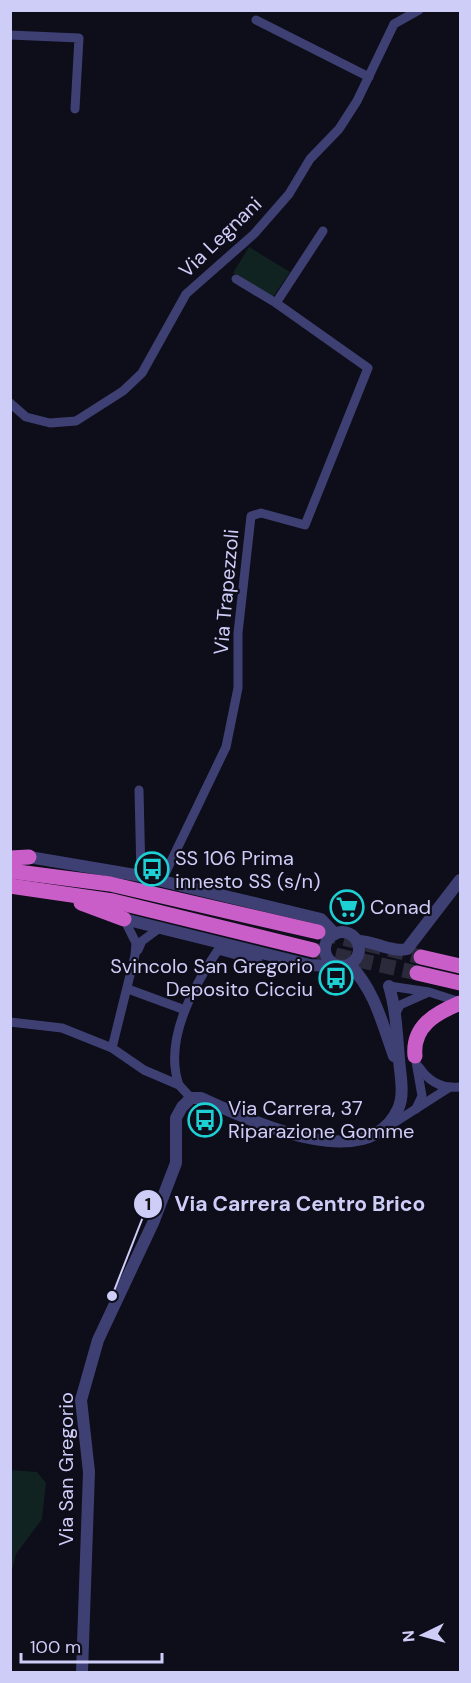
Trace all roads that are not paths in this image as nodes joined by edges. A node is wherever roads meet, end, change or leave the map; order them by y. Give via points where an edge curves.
1 (419, 10) edge
2 (256, 20) dead end
3 (10, 35) edge
4 (369, 76) junction
5 (75, 109) dead end
6 (323, 231) dead end
7 (236, 279) dead end
8 (276, 303) junction
9 (10, 403) edge
10 (139, 790) dead end
11 (29, 857) joint
12 (10, 858) edge
13 (10, 871) edge
14 (141, 876) junction
15 (162, 880) junction
16 (460, 880) edge
17 (10, 886) edge
18 (38, 888) junction
19 (124, 919) junction
20 (161, 927) junction
21 (318, 932) tunnel mouth
22 (336, 934) junction
23 (357, 941) junction
24 (313, 950) tunnel mouth
25 (135, 955) junction
26 (421, 957) tunnel mouth
27 (258, 961) dead end
28 (350, 965) junction
29 (337, 966) junction
30 (460, 966) edge
31 (417, 973) tunnel mouth
32 (363, 978) junction
33 (460, 982) edge
34 (389, 986) junction
35 (128, 989) junction
36 (429, 992) junction
37 (375, 998) junction
38 (460, 1003) edge
39 (185, 1010) junction
40 (394, 1015) junction
41 (10, 1022) edge
42 (112, 1048) junction
43 (416, 1056) junction
44 (400, 1074) junction
45 (179, 1085) junction
46 (450, 1087) junction
47 (460, 1087) edge
48 (191, 1098) junction
49 (406, 1117) junction
50 (387, 1128) junction
51 (82, 1672) edge

1 - 4 street, Via Legnani via 394,24
2 - 4 street
3 - 5 street via 79,38
4 - 9 street, Via Legnani via 339,129 310,159 289,194 254,234 186,294 142,373 123,391 76,421 50,423 26,417
6 - 8 street
7 - 8 street
8 - 15 street, Via Trapezzoli via 368,368 305,525 261,513 251,516 238,633 238,688 226,747
10 - 14 street
11 - 12 highway
11 - 14 street
13 - 21 highway via 110,884
14 - 15 street
15 - 22 street via 321,919
16 - 23 street via 406,949
17 - 18 highway
18 - 19 highway
18 - 24 highway via 113,901
19 - 20 street
19 - 25 street via 136,943
20 - 25 street via 142,941
20 - 29 street via 310,964
22 - 23 street via 348,933
22 - 29 street via 328,940 325,950 328,960
23 - 28 street via 358,957
25 - 35 street
26 - 30 highway
27 - 39 street via 218,950 194,986
28 - 29 street
28 - 32 street
31 - 33 highway
32 - 34 street
32 - 37 street
34 - 36 street
34 - 37 street via 379,990
34 - 40 street
35 - 39 street
35 - 42 street
36 - 38 street
36 - 40 street via 400,1005
37 - 44 street
38 - 43 highway via 423,1026 417,1035
39 - 45 street via 175,1064
40 - 44 street
41 - 42 street via 62,1028
42 - 45 street via 144,1070
43 - 46 street via 427,1077
43 - 49 street via 422,1096 419,1105
44 - 50 street via 399,1108
45 - 48 street
46 - 47 street
46 - 49 street
48 - 50 street via 201,1098 264,1126 320,1140 360,1138
48 - 51 street, Via San Gregorio via 176,1118 176,1162 153,1223 98,1340 81,1400 88,1472
49 - 50 street

